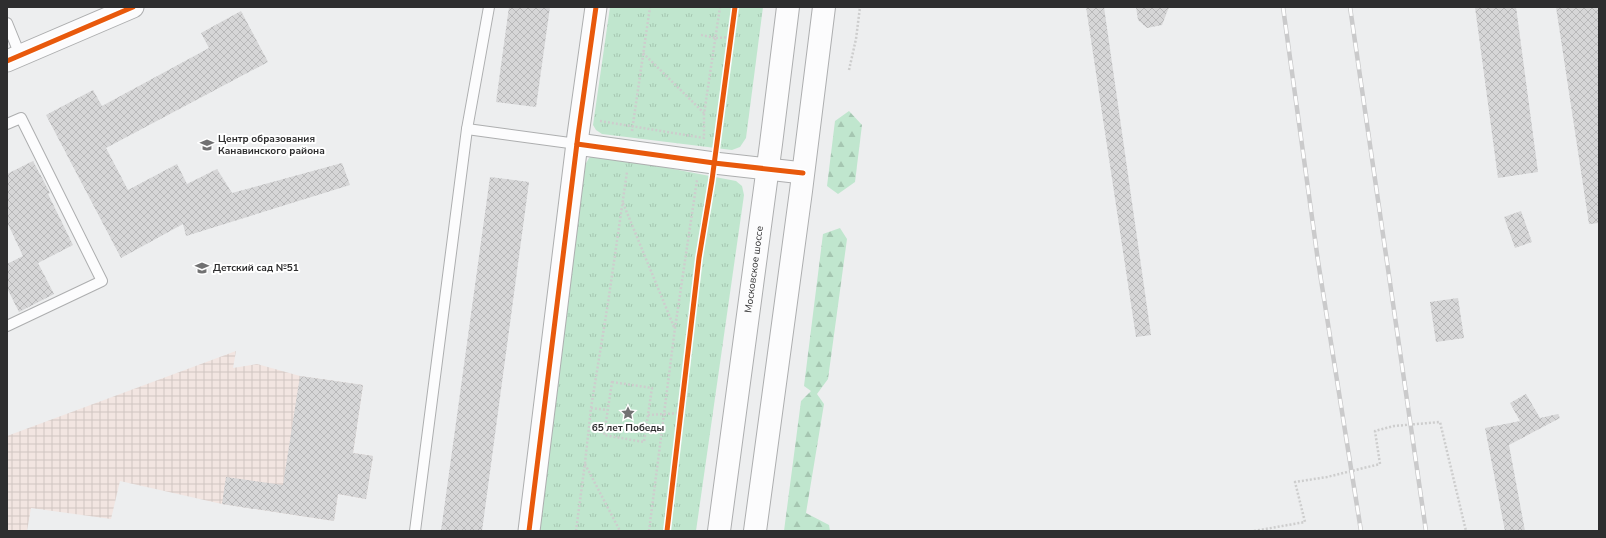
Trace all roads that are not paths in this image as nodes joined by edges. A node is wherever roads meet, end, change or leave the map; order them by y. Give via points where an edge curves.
1 (133, 7) edge
2 (489, 7) edge
3 (596, 7) edge
4 (788, 7) edge
5 (824, 7) edge
6 (7, 23) edge
7 (14, 58) edge
8 (7, 124) edge
9 (467, 129) junction
10 (577, 144) junction
11 (767, 168) junction
12 (803, 172) junction
13 (7, 326) edge
14 (415, 531) edge
15 (528, 531) edge
16 (718, 531) edge
17 (755, 531) edge

1 - 7 street
2 - 9 lane
3 - 10 street
4 - 11 main road, Московское шоссе
5 - 12 main road
6 - 7 lane
8 - 13 lane via 21,118 102,281
9 - 10 lane
9 - 14 lane
10 - 11 street
10 - 15 street
11 - 12 street
11 - 16 main road, Московское шоссе
12 - 17 main road

